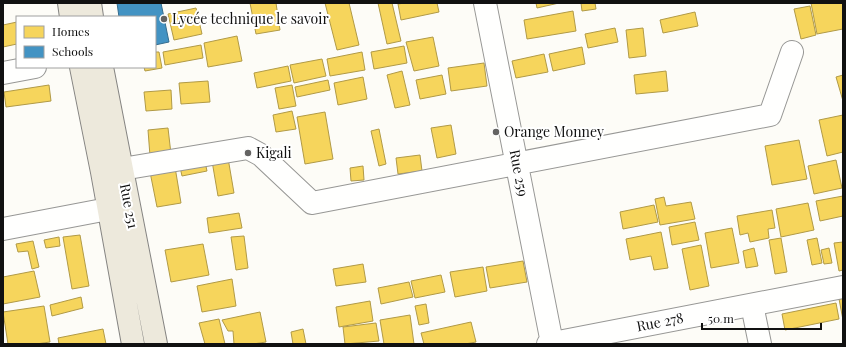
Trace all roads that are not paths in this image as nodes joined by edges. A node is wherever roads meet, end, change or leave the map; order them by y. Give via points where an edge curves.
1 (69, 3) edge
2 (90, 3) edge
3 (486, 3) edge
4 (71, 16) edge
5 (92, 16) edge
6 (792, 52) dead end
7 (30, 68) edge
8 (80, 68) edge
9 (102, 68) edge
10 (3, 73) edge
11 (517, 164) junction
12 (122, 169) junction
13 (108, 208) junction
14 (3, 229) edge
15 (843, 287) edge
16 (752, 305) junction
17 (133, 344) edge
18 (156, 344) edge
19 (550, 344) edge
20 (760, 344) edge

1 - 4 main road
2 - 5 main road
3 - 11 street, Rue 259
6 - 11 street via 770,115
7 - 10 street
8 - 13 main road, Rue 251
9 - 12 main road, Rue 251
11 - 12 street via 312,203 262,155 248,148
11 - 19 street, Rue 259
12 - 18 main road, Rue 251
13 - 14 street
13 - 17 main road, Rue 251
15 - 16 street, Rue 278
16 - 19 street, Rue 278
16 - 20 street

